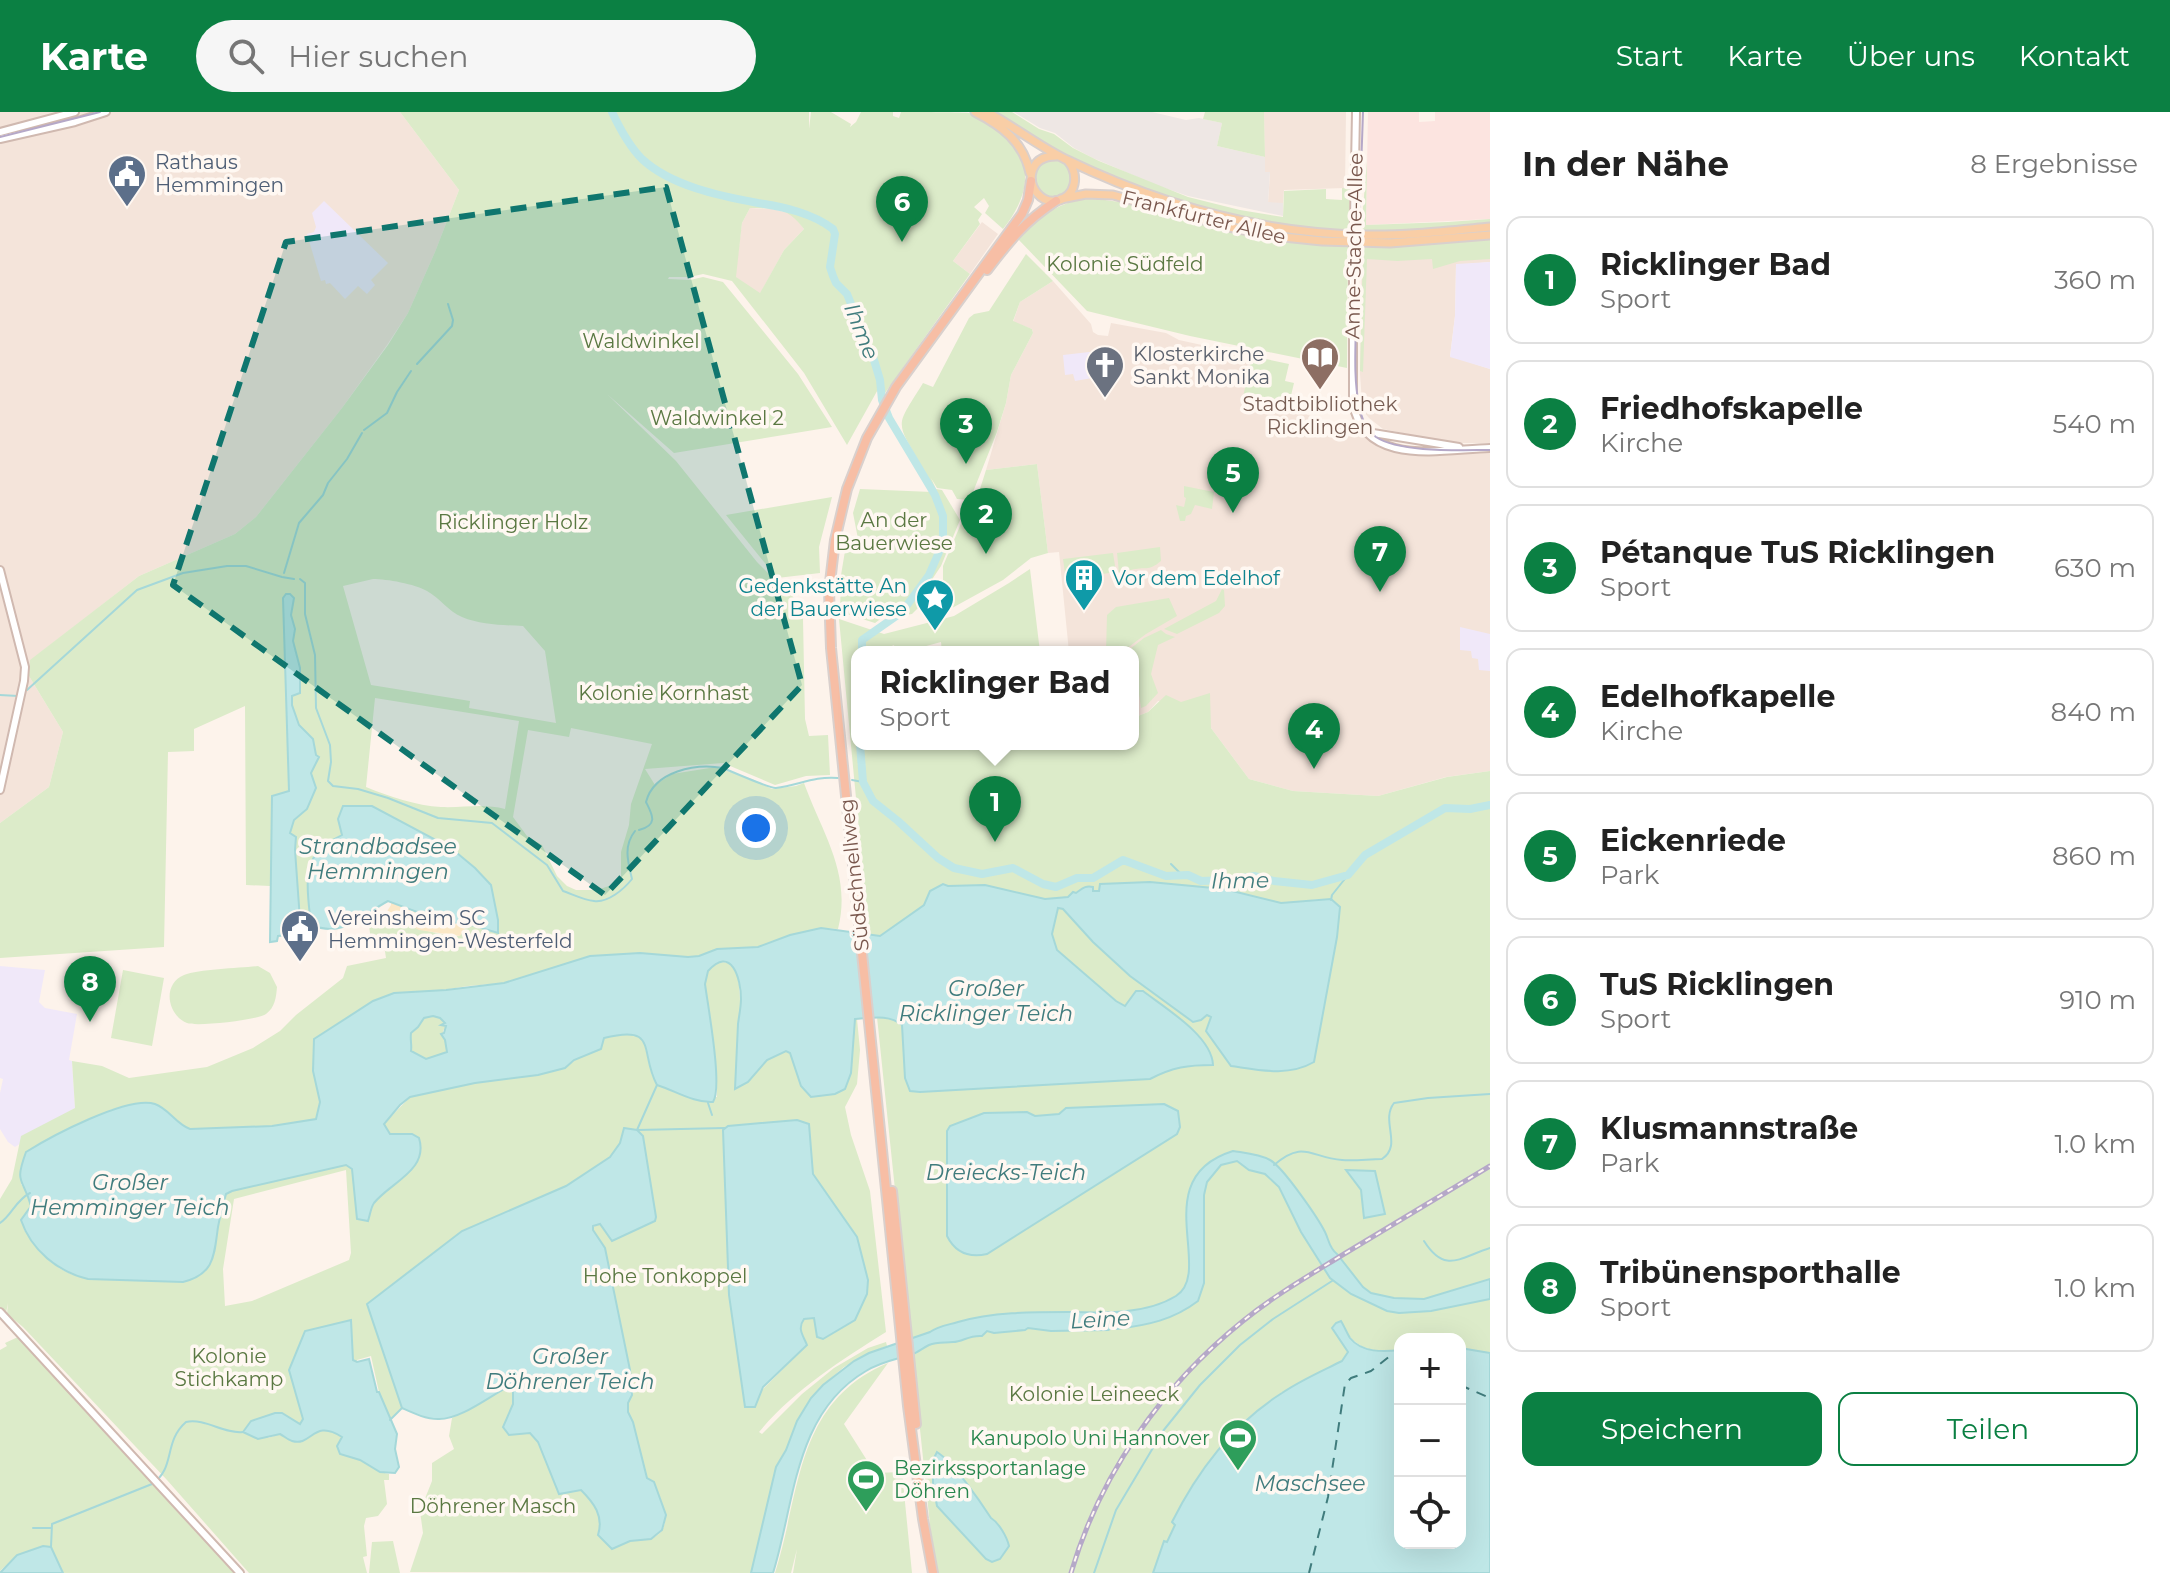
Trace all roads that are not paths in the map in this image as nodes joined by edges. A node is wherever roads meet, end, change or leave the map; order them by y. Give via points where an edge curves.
1 (75, 112) edge
2 (106, 112) edge
3 (975, 112) edge
4 (987, 112) edge
5 (1356, 112) edge
6 (0, 132) edge
7 (0, 139) edge
8 (1063, 158) junction
9 (1031, 178) junction
10 (1059, 200) junction
11 (1490, 227) edge
12 (1014, 230) junction
13 (1490, 235) edge
14 (1360, 427) junction
15 (1490, 448) edge
16 (1466, 449) junction
17 (0, 570) edge
18 (0, 790) edge
19 (0, 1312) edge
20 (240, 1573) edge
21 (934, 1573) edge

1 - 6 street
2 - 7 street
3 - 9 main road via 1012,137 1025,155
4 - 8 main road, Frankfurter Allee
5 - 14 street, Anne-Stache-Allee, bridge via 1353,404
8 - 9 main road via 1041,159
8 - 10 main road via 1074,169 1075,181 1071,192
8 - 11 main road, Frankfurter Allee via 1170,202 1286,230 1367,235
9 - 10 main road via 1040,196
9 - 12 highway, Südschnellweg
10 - 12 highway, Südschnellweg
10 - 13 main road, Frankfurter Allee via 1113,195 1229,227 1322,241 1390,243
12 - 21 highway, Südschnellweg via 884,412 847,508 831,608 901,1315 923,1519
14 - 16 street
14 - 16 street via 1390,447
15 - 16 street
17 - 18 street via 25,667
19 - 20 street

